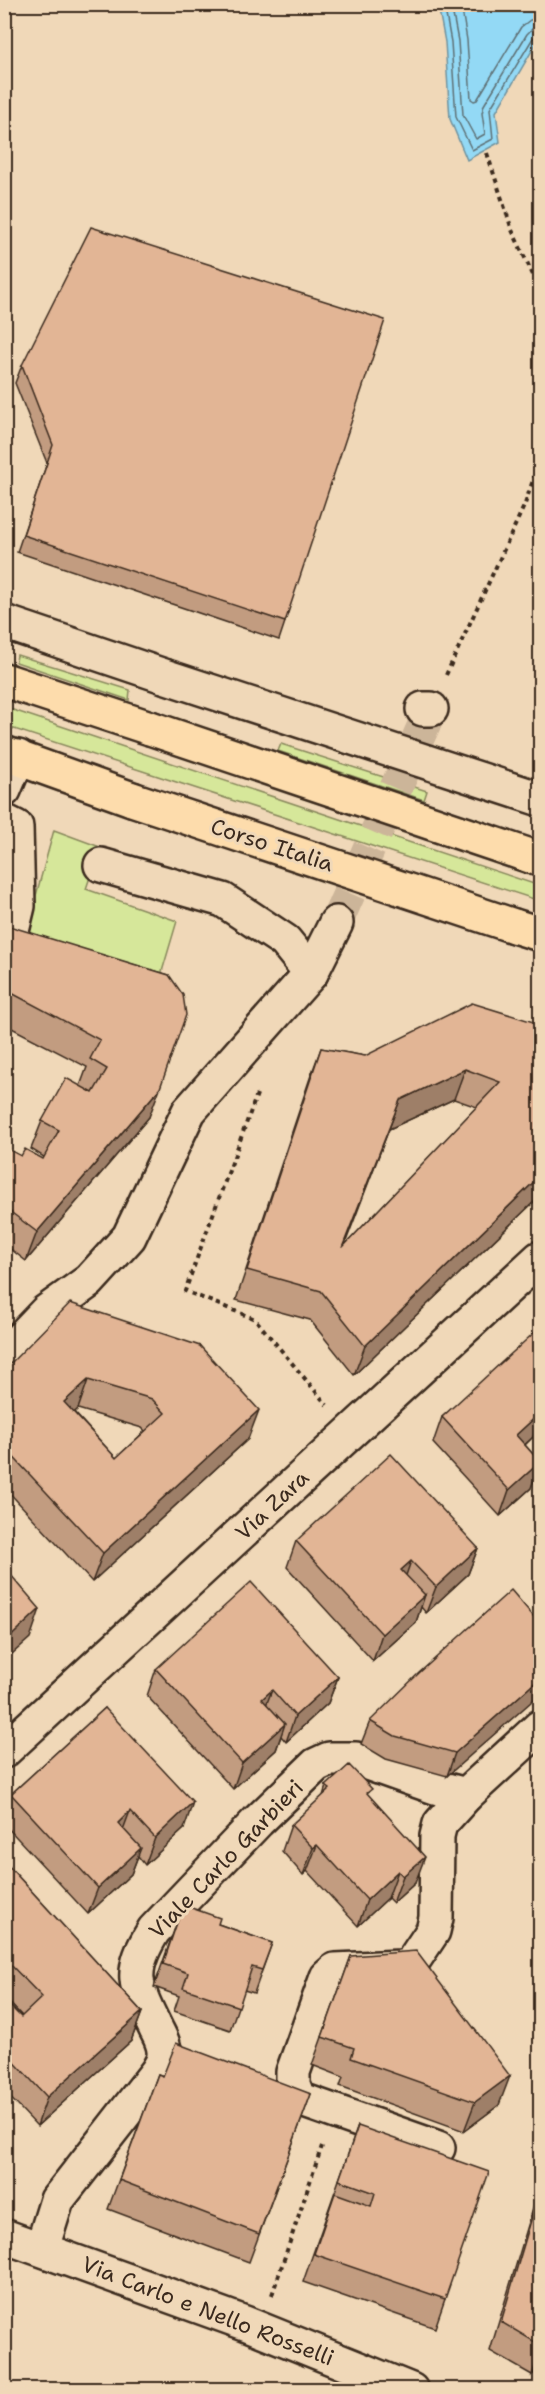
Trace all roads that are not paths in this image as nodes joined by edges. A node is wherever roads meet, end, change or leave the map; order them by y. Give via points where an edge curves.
1 (4, 622) edge
2 (4, 680) edge
3 (11, 755) edge
4 (4, 790) edge
5 (540, 799) edge
6 (4, 822) edge
7 (540, 859) edge
8 (101, 864) dead end
9 (336, 923) tunnel mouth
10 (527, 930) edge
11 (12, 931) edge
12 (311, 973) junction
13 (540, 1258) edge
14 (4, 1356) edge
15 (540, 1726) edge
16 (4, 1751) edge
17 (466, 1795) junction
18 (438, 2148) dead end
19 (4, 2236) edge
20 (42, 2248) junction
21 (411, 2390) edge

1 - 5 street, bridge
2 - 7 main road, bridge
3 - 4 street
3 - 10 main road, Corso Italia, bridge
6 - 11 street via 16,827 18,906
8 - 12 street via 223,900 285,941
9 - 12 street
12 - 14 street via 189,1111 129,1237 89,1281 46,1312
13 - 16 street, Via Zara
15 - 17 street
17 - 18 street via 440,1824 436,1918 432,1931 411,1964 335,1970 327,1977 293,2072 292,2085 299,2099
17 - 20 street, Viale Carlo Garbieri via 356,1759 329,1759 316,1765 258,1821 154,1930 138,1961 136,1979 163,2044 164,2056 158,2072 57,2200
19 - 20 street, Via Carlo e Nello Rosselli
20 - 21 street, Via Carlo e Nello Rosselli

